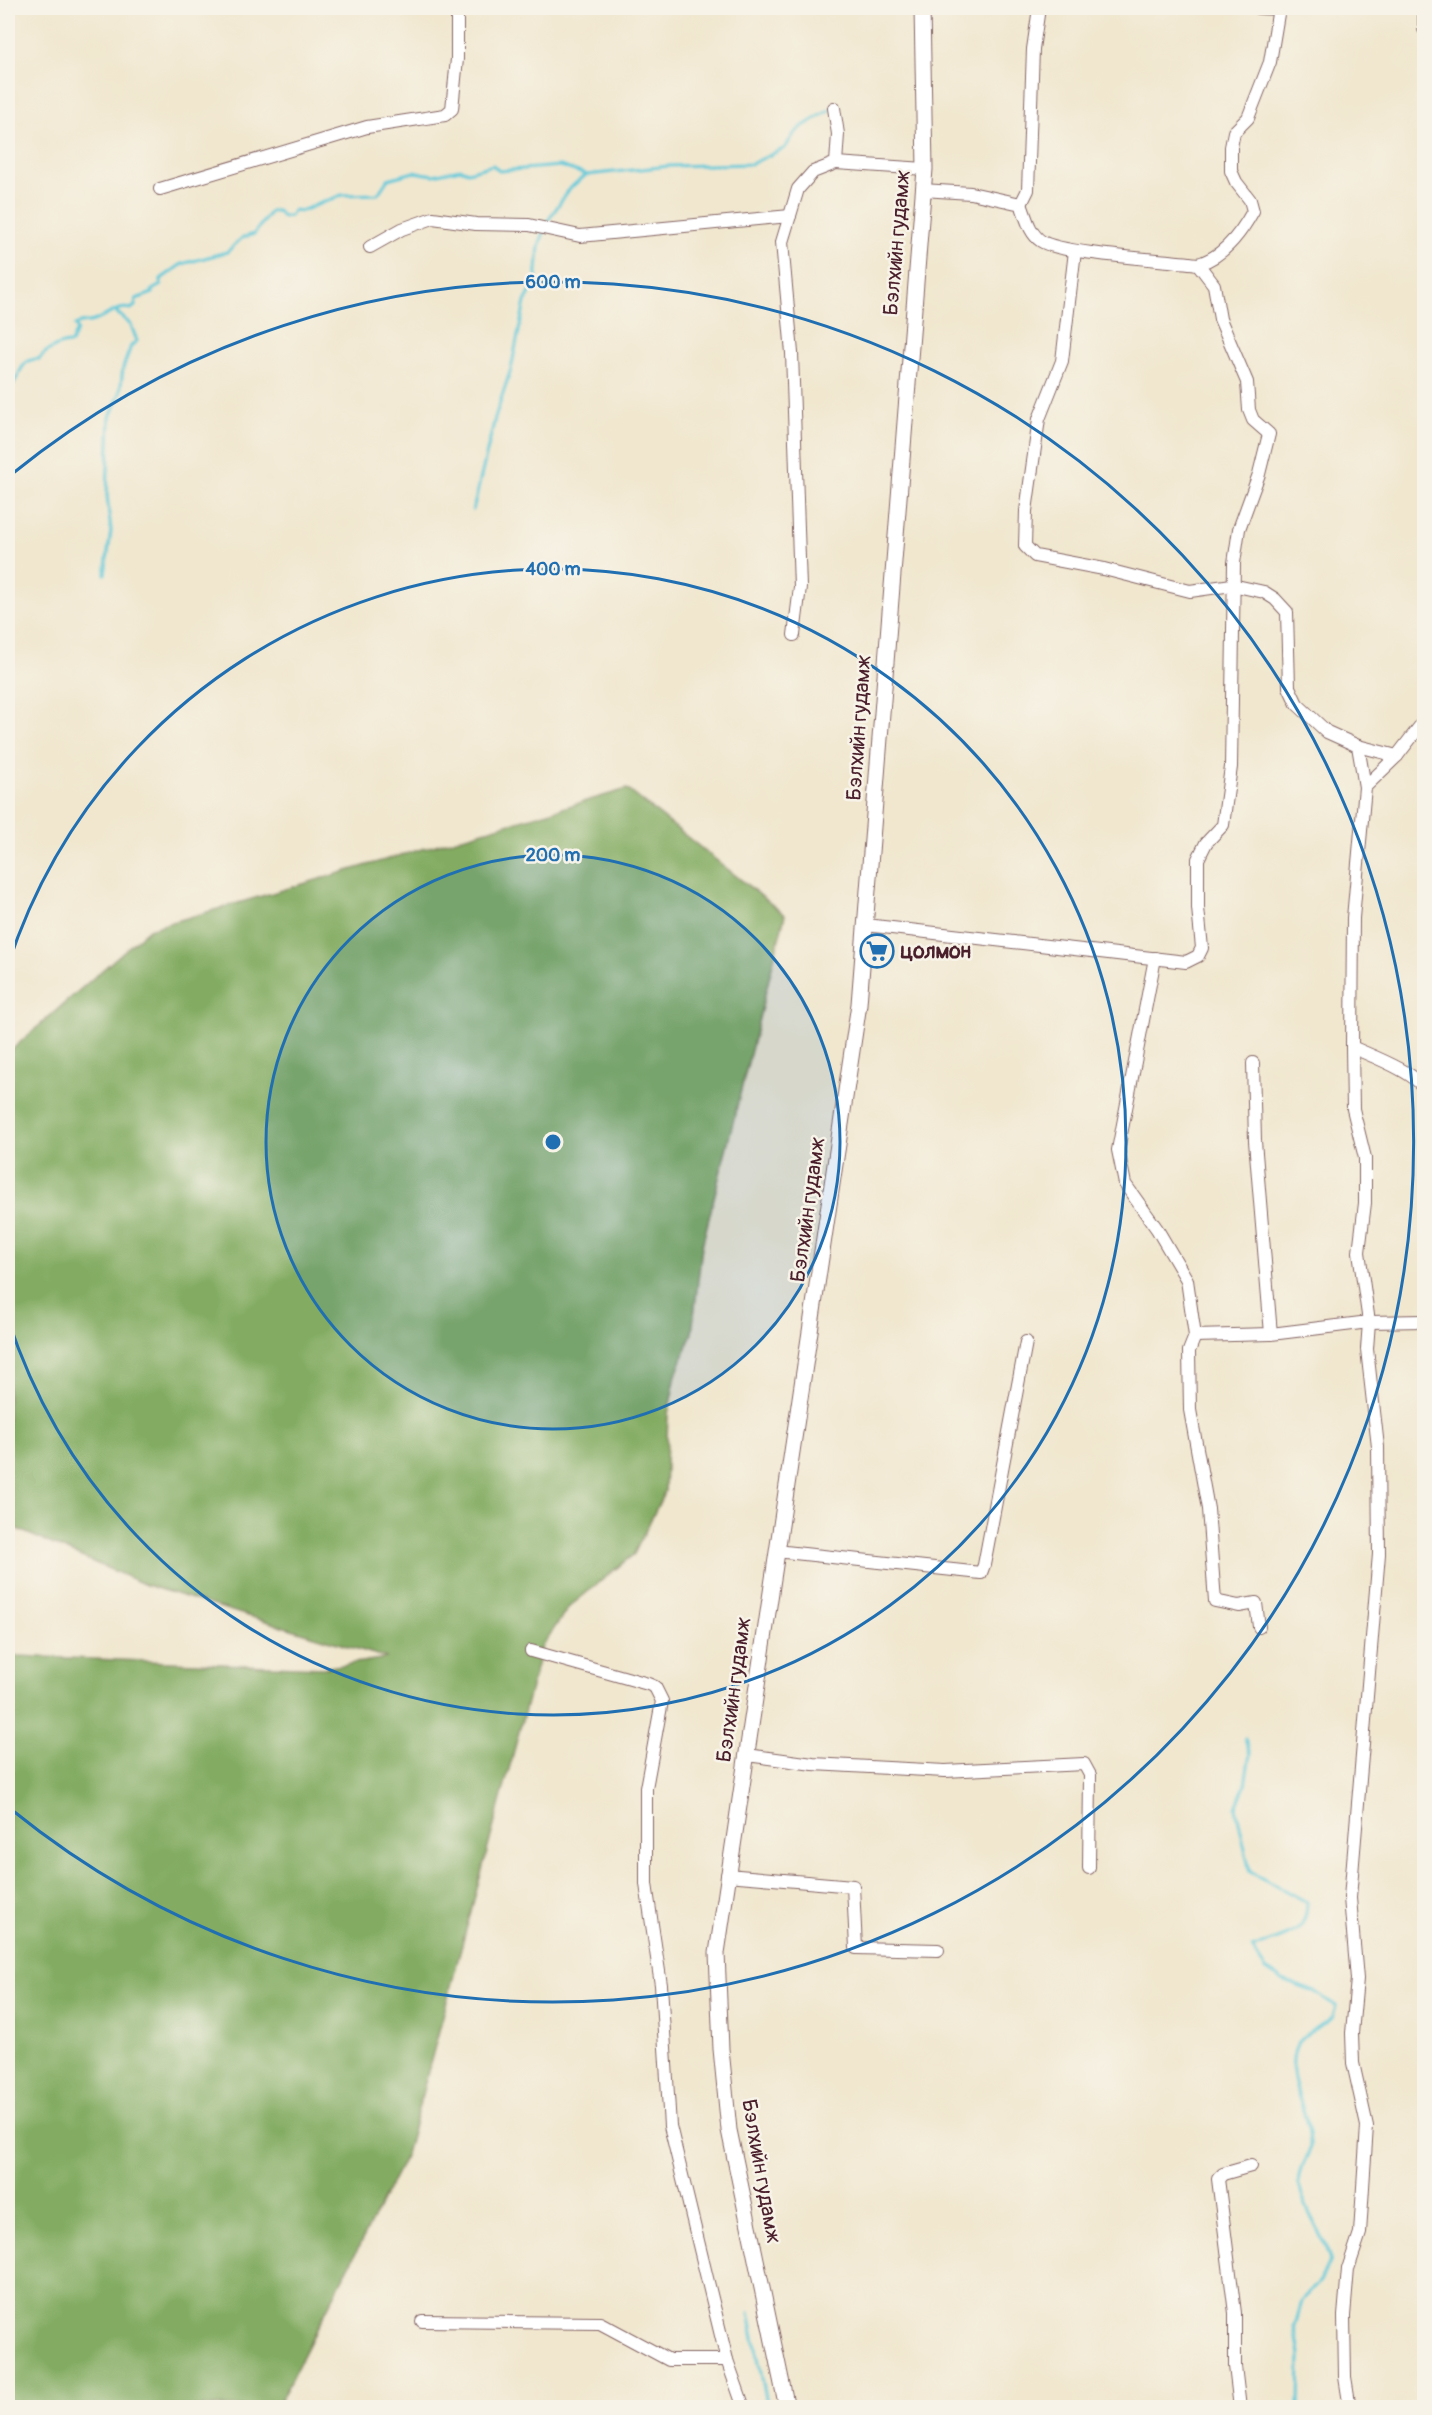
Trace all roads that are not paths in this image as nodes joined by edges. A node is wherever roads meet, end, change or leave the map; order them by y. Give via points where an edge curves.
1 (457, 8) edge
2 (922, 8) edge
3 (1039, 8) edge
4 (1258, 8) edge
5 (1279, 8) edge
6 (1424, 8) edge
7 (1425, 29) edge
8 (834, 108) dead end
9 (836, 163) junction
10 (924, 169) junction
11 (160, 189) dead end
12 (922, 190) junction
13 (1021, 204) junction
14 (790, 216) junction
15 (370, 247) dead end
16 (1076, 251) junction
17 (1198, 264) junction
18 (1232, 585) junction
19 (794, 635) dead end
20 (1425, 721) edge
21 (1358, 746) junction
22 (1397, 756) junction
23 (1365, 787) junction
24 (866, 925) junction
25 (1155, 958) junction
26 (1352, 1047) junction
27 (1253, 1063) dead end
28 (1425, 1089) edge
29 (1369, 1322) junction
30 (1425, 1322) edge
31 (1271, 1334) junction
32 (1195, 1336) junction
33 (1026, 1342) dead end
34 (776, 1551) junction
35 (1258, 1627) dead end
36 (531, 1651) dead end
37 (747, 1755) junction
38 (1089, 1868) dead end
39 (727, 1875) junction
40 (938, 1950) dead end
41 (1251, 2166) dead end
42 (422, 2321) dead end
43 (727, 2360) junction
44 (744, 2408) edge
45 (787, 2408) edge
46 (1240, 2408) edge
47 (1350, 2408) edge

1 - 11 street via 452,109 445,115 367,127
2 - 10 main road, Бэлхийн гудамж
3 - 13 street via 1033,49 1028,190
4 - 5 street
5 - 17 street via 1270,62 1248,118 1234,132 1231,147 1231,171 1253,211 1242,231 1212,260
6 - 7 street
8 - 9 street via 838,134
9 - 10 street
9 - 14 street via 813,172 798,189
10 - 12 main road, Бэлхийн гудамж
12 - 13 street
12 - 24 main road, Бэлхийн гудамж
13 - 16 street via 1041,242
14 - 15 street via 580,236 529,225 433,218
14 - 19 street via 782,242 792,353 800,587
16 - 17 street
16 - 18 street via 1062,361 1039,419 1025,546 1035,556 1190,591
17 - 18 street via 1214,285 1220,319 1247,382 1253,420 1269,434 1257,483 1239,529
18 - 21 street via 1264,592 1283,606 1288,617 1291,696 1327,732
18 - 25 street via 1231,767 1223,825 1206,843 1198,859 1202,948 1198,956 1186,962
20 - 22 street
21 - 22 street
21 - 23 street
22 - 23 street
23 - 26 street via 1353,918
24 - 25 street
24 - 34 main road, Бэлхийн гудамж via 851,1061
25 - 32 street via 1118,1150 1125,1184 1187,1280
26 - 28 street via 1401,1071
26 - 29 street via 1353,1109 1365,1158 1359,1252
27 - 31 street via 1255,1140
29 - 30 street
29 - 31 street
29 - 47 street via 1367,1349 1378,1447 1379,1554 1350,1898 1357,1979 1353,2063 1367,2126 1360,2233 1348,2269 1344,2316 1345,2378
31 - 32 street
32 - 35 street via 1189,1351 1190,1410 1208,1509 1215,1601 1239,1606 1256,1603
33 - 34 street via 981,1573
34 - 37 main road, Бэлхийн гудамж
36 - 43 street via 648,1684 655,1687 662,1701 646,1788 646,1884 661,1985 671,2134
37 - 38 street via 813,1764 945,1771 1084,1764 1090,1775
37 - 39 main road, Бэлхийн гудамж
39 - 40 street via 853,1886 856,1948
39 - 45 main road, Бэлхийн гудамж via 717,1953 729,2130
41 - 46 street via 1218,2179 1235,2313 1234,2366
42 - 43 street via 600,2323 669,2360
43 - 44 street

